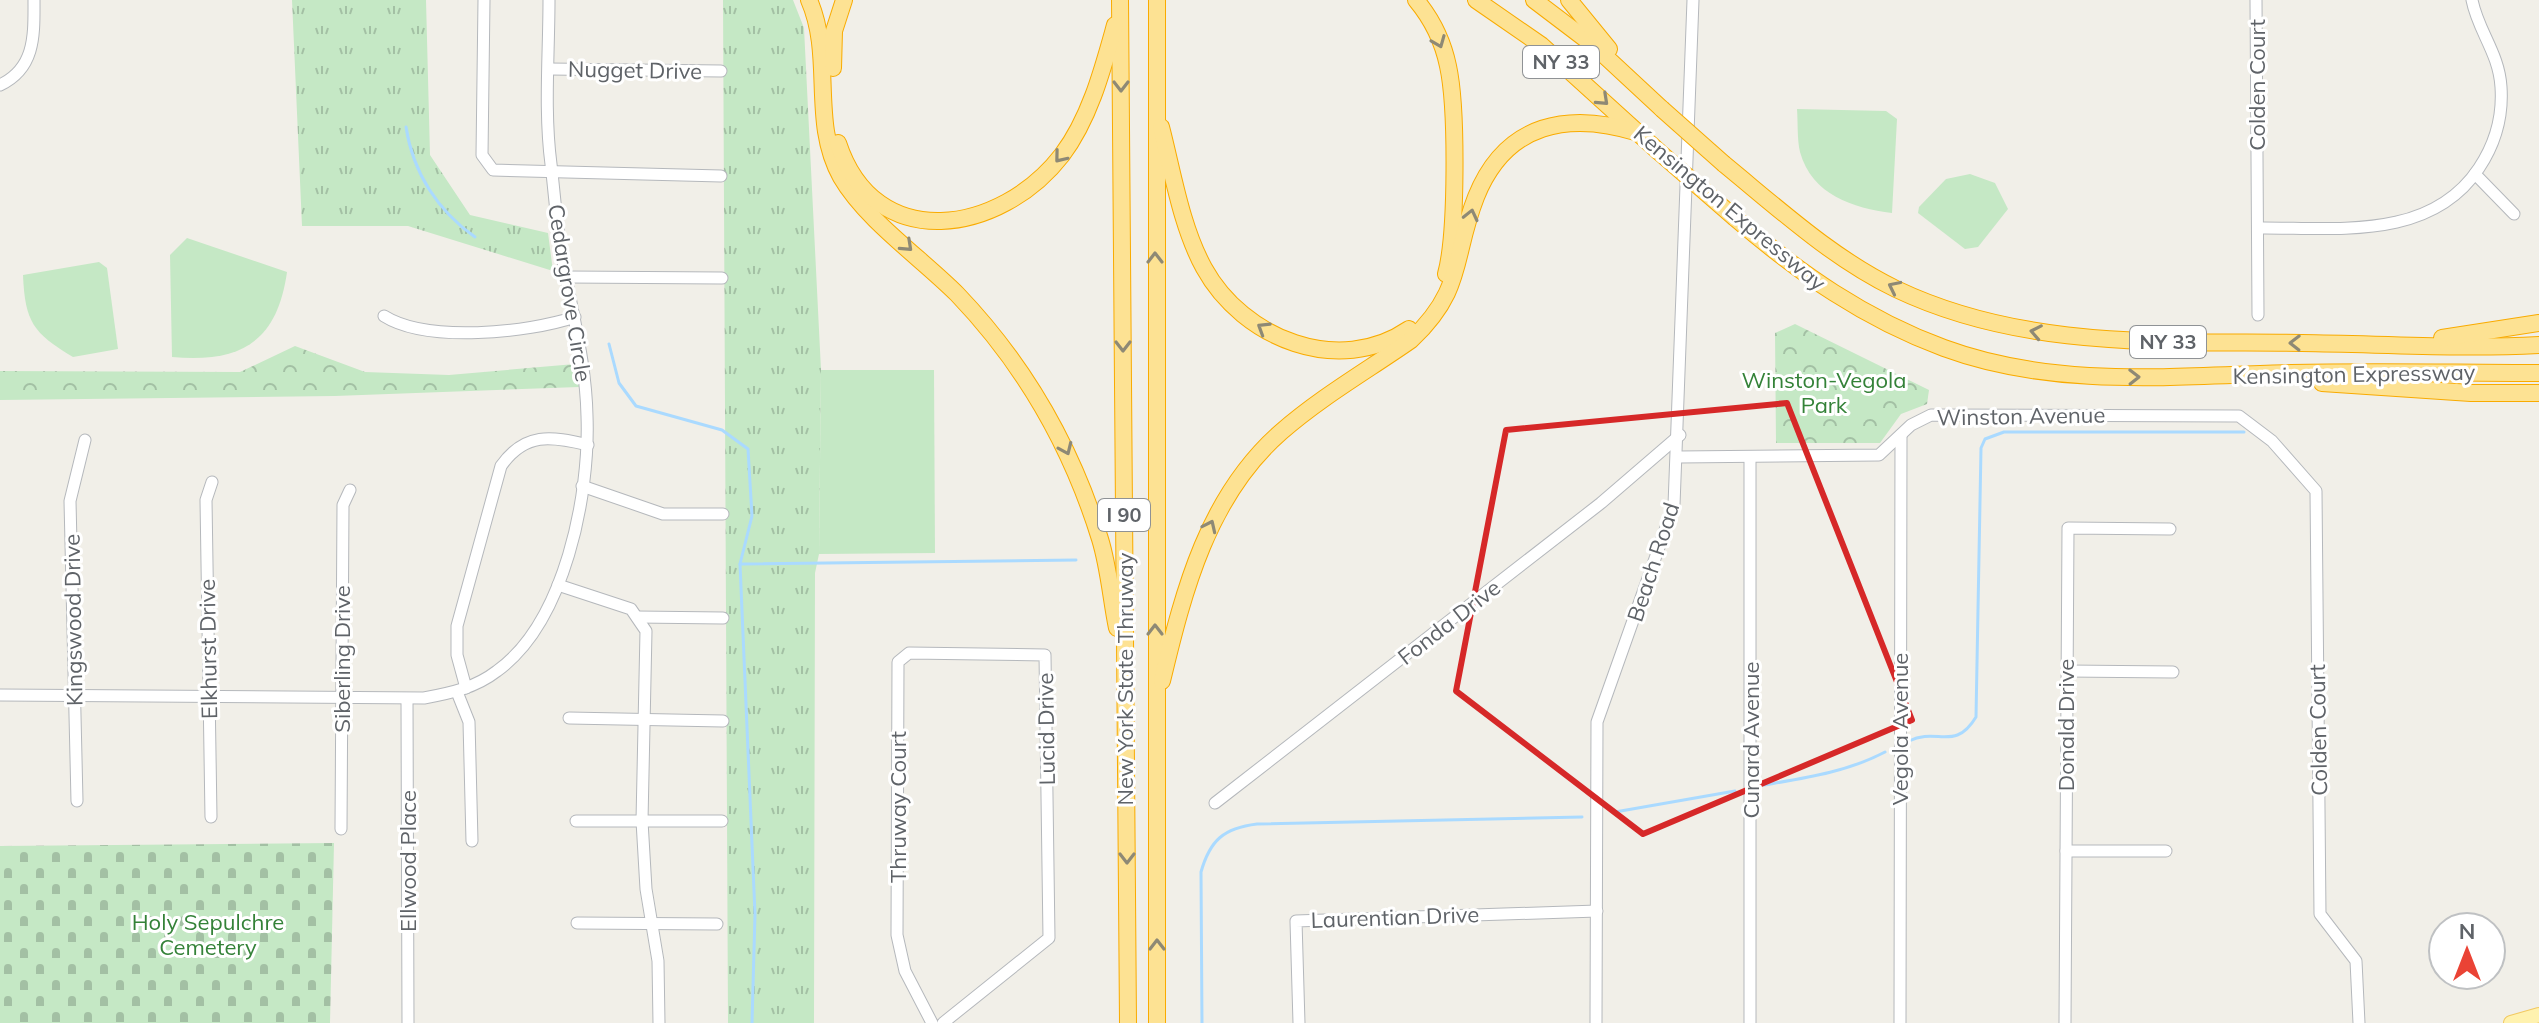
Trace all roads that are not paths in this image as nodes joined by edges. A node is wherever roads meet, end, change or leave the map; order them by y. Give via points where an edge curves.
1 (34, 0) edge
2 (484, 0) edge
3 (549, 0) edge
4 (809, 0) edge
5 (844, 0) edge
6 (1157, 0) edge
7 (1416, 0) edge
8 (1476, 0) edge
9 (1534, 0) edge
10 (1569, 0) edge
11 (1693, 0) edge
12 (2256, 0) edge
13 (2472, 0) edge
14 (1120, 4) edge
15 (549, 69) junction
16 (721, 71) dead end
17 (0, 85) edge
18 (1649, 96) junction
19 (1155, 105) junction
20 (1639, 133) junction
21 (552, 172) junction
22 (2475, 174) junction
23 (721, 176) dead end
24 (2514, 214) dead end
25 (2258, 228) junction
26 (566, 277) junction
27 (722, 278) dead end
28 (2258, 315) dead end
29 (384, 316) dead end
30 (575, 317) junction
31 (2539, 323) edge
32 (2373, 344) junction
33 (2539, 345) edge
34 (2539, 373) edge
35 (2221, 375) junction
36 (2539, 393) edge
37 (1680, 435) junction
38 (1901, 435) junction
39 (85, 440) dead end
40 (2272, 441) joint
41 (588, 445) junction
42 (1679, 457) junction
43 (1750, 457) junction
44 (212, 482) dead end
45 (582, 486) junction
46 (350, 490) dead end
47 (723, 514) dead end
48 (2170, 529) dead end
49 (558, 585) junction
50 (637, 617) junction
51 (723, 618) dead end
52 (974, 655) joint
53 (1125, 669) junction
54 (2067, 671) junction
55 (2173, 672) dead end
56 (462, 690) junction
57 (74, 694) junction
58 (207, 694) junction
59 (0, 695) edge
60 (342, 698) junction
61 (407, 699) junction
62 (1155, 708) junction
63 (569, 718) dead end
64 (643, 719) junction
65 (723, 721) dead end
66 (77, 801) dead end
67 (1215, 803) dead end
68 (211, 817) dead end
69 (576, 821) dead end
70 (642, 821) junction
71 (722, 821) dead end
72 (341, 829) dead end
73 (472, 841) dead end
74 (2066, 851) junction
75 (2166, 851) dead end
76 (1597, 911) junction
77 (577, 923) dead end
78 (651, 923) junction
79 (717, 924) dead end
80 (2539, 1015) edge
81 (408, 1023) edge
82 (659, 1023) edge
83 (932, 1023) edge
84 (943, 1023) edge
85 (1128, 1023) edge
86 (1157, 1023) edge
87 (1299, 1023) edge
88 (1596, 1023) edge
89 (1750, 1023) edge
90 (1900, 1023) edge
91 (2065, 1023) edge
92 (2359, 1023) edge
93 (2511, 1023) edge

1 - 17 street via 30,56
2 - 21 street via 482,155 499,172
3 - 15 street, Cedargrove Circle
4 -> 53 highway via 819,30 823,116 836,168 864,206 987,325 1048,412 1101,541
14 -> 5 highway via 1092,96 1060,157 1002,206 938,223 898,215 883,206 862,187 841,153 833,117 833,45
6 - 19 highway, New York State Thruway / I 90
7 -> 19 highway via 1448,65 1451,249 1434,301 1412,327 1384,343 1348,351 1309,348 1266,331 1230,303 1193,243
8 -> 20 highway, Kensington Expressway / NY 33 via 1541,45
9 - 18 highway, Kensington Expressway / NY 33
10 - 18 highway
11 - 37 street, Beach Road
12 - 25 street, Colden Court
13 - 22 street via 2495,52 2502,88 2493,142
14 -> 53 highway, New York State Thruway / I 90
15 - 16 street, Nugget Drive
15 - 21 street, Cedargrove Circle
32 -> 18 highway, Kensington Expressway / NY 33, bridge via 2094,340 2000,325 1932,304 1834,254
62 -> 19 highway, New York State Thruway / I 90
20 -> 35 highway, Kensington Expressway / NY 33, bridge via 1828,292 1890,327 1947,349 2056,374
62 -> 20 highway via 1185,588 1233,486 1281,432 1430,322 1451,289 1475,199 1496,161 1541,128 1567,121 1592,121
21 - 23 street
21 - 26 street, Cedargrove Circle
22 - 24 street
22 - 25 street via 2438,208 2404,222
25 - 28 street, Colden Court
26 - 27 street
26 - 30 street, Cedargrove Circle
29 - 30 street via 401,327 447,331 512,330
30 - 41 street, Cedargrove Circle
31 - 32 highway
32 - 33 highway, Kensington Expressway / NY 33
34 - 35 highway, Kensington Expressway / NY 33
35 - 36 highway
37 - 42 street, Beach Road
37 - 67 street, Fonda Drive via 1601,503
38 - 40 street, Winston Avenue via 1931,415 2239,416
38 - 43 street, Winston Avenue via 1879,455
38 - 90 street, Vegola Avenue
39 - 57 street, Kingswood Drive via 70,501
40 - 92 street, Colden Court via 2316,491 2320,914 2356,961
41 - 45 street, Cedargrove Circle
41 - 56 street via 554,438 530,441 513,449 501,466 457,626
42 - 43 street, Winston Avenue
42 - 76 street, Beach Road via 1674,505 1597,722
43 - 89 street, Cunard Avenue
44 - 58 street, Elkhurst Drive via 206,500
45 - 47 street via 663,514
45 - 49 street, Cedargrove Circle
46 - 60 street, Siberling Drive via 343,505
48 - 54 street, Donald Drive via 2068,528
49 - 50 street via 631,609
49 - 56 street, Cedargrove Circle via 525,645 497,672
50 - 51 street
50 - 64 street via 646,631
52 - 83 street, Thruway Court via 909,653 898,662 897,935 905,971
52 - 84 street, Lucid Drive via 1045,655 1049,938
53 -> 85 highway, New York State Thruway / I 90
54 - 55 street
54 - 74 street, Donald Drive
56 - 61 street, Cedargrove Circle
56 - 73 street via 469,722
57 - 58 street, Cedargrove Circle
57 - 59 street, Cedargrove Circle
57 - 66 street, Kingswood Drive
58 - 60 street, Cedargrove Circle
58 - 68 street, Elkhurst Drive
60 - 61 street, Cedargrove Circle
60 - 72 street, Siberling Drive
61 - 81 street, Ellwood Place
86 -> 62 highway, New York State Thruway / I 90
63 - 64 street
64 - 65 street
64 - 70 street
69 - 70 street
70 - 71 street
70 - 78 street
74 - 75 street
74 - 91 street, Donald Drive
76 - 87 street, Laurentian Drive via 1296,921
76 - 88 street, Beach Road
77 - 78 street
78 - 79 street
78 - 82 street
80 - 93 main road

